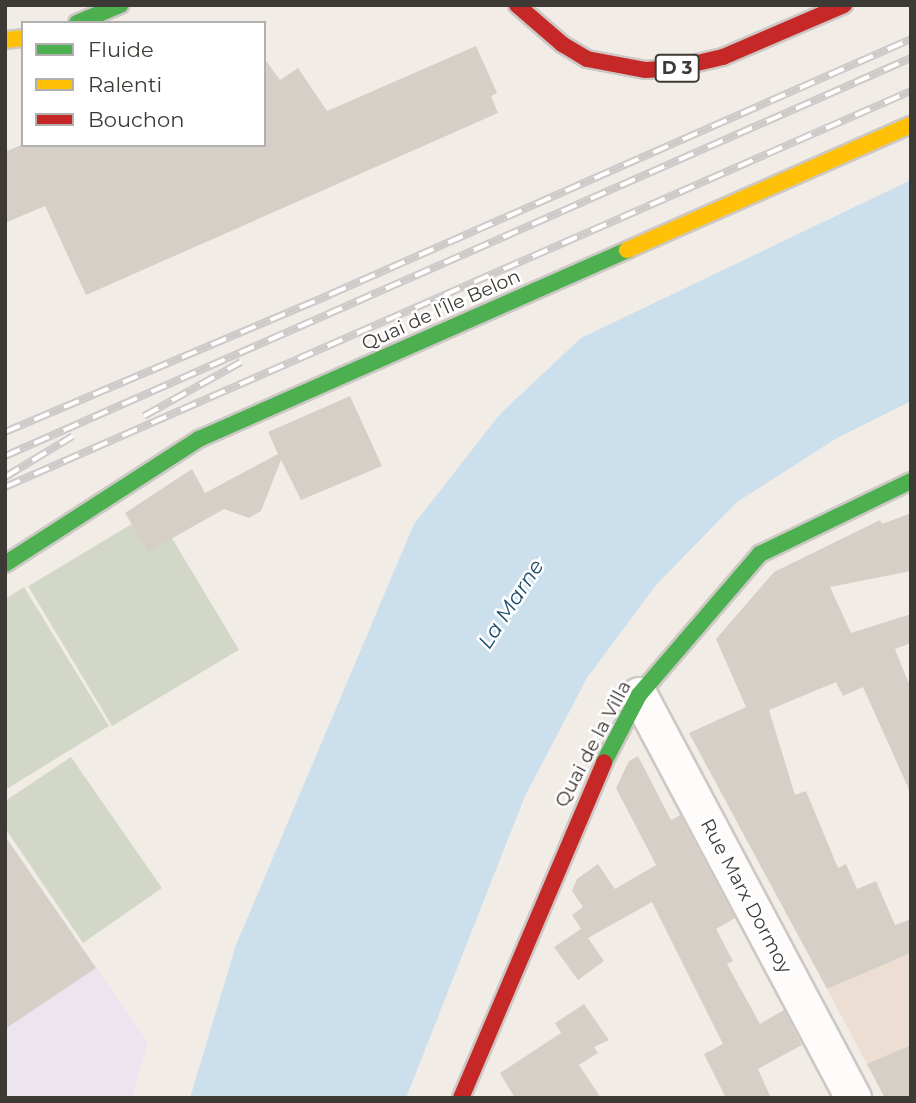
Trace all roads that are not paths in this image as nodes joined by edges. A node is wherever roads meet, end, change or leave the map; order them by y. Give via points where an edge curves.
1 (121, 5) edge
2 (517, 5) edge
3 (844, 5) edge
4 (82, 21) edge
5 (911, 125) edge
6 (911, 481) edge
7 (5, 564) edge
8 (639, 695) junction
9 (461, 1098) edge
10 (853, 1098) edge

1 - 4 street
2 - 3 street, D 3 via 587,59 646,70 723,57
5 - 7 street, Quai de l'Île Belon via 199,439
6 - 8 street, Quai de la Villa via 760,554
8 - 9 street, Quai de la Villa via 594,782
8 - 10 street, Rue Marx Dormoy

